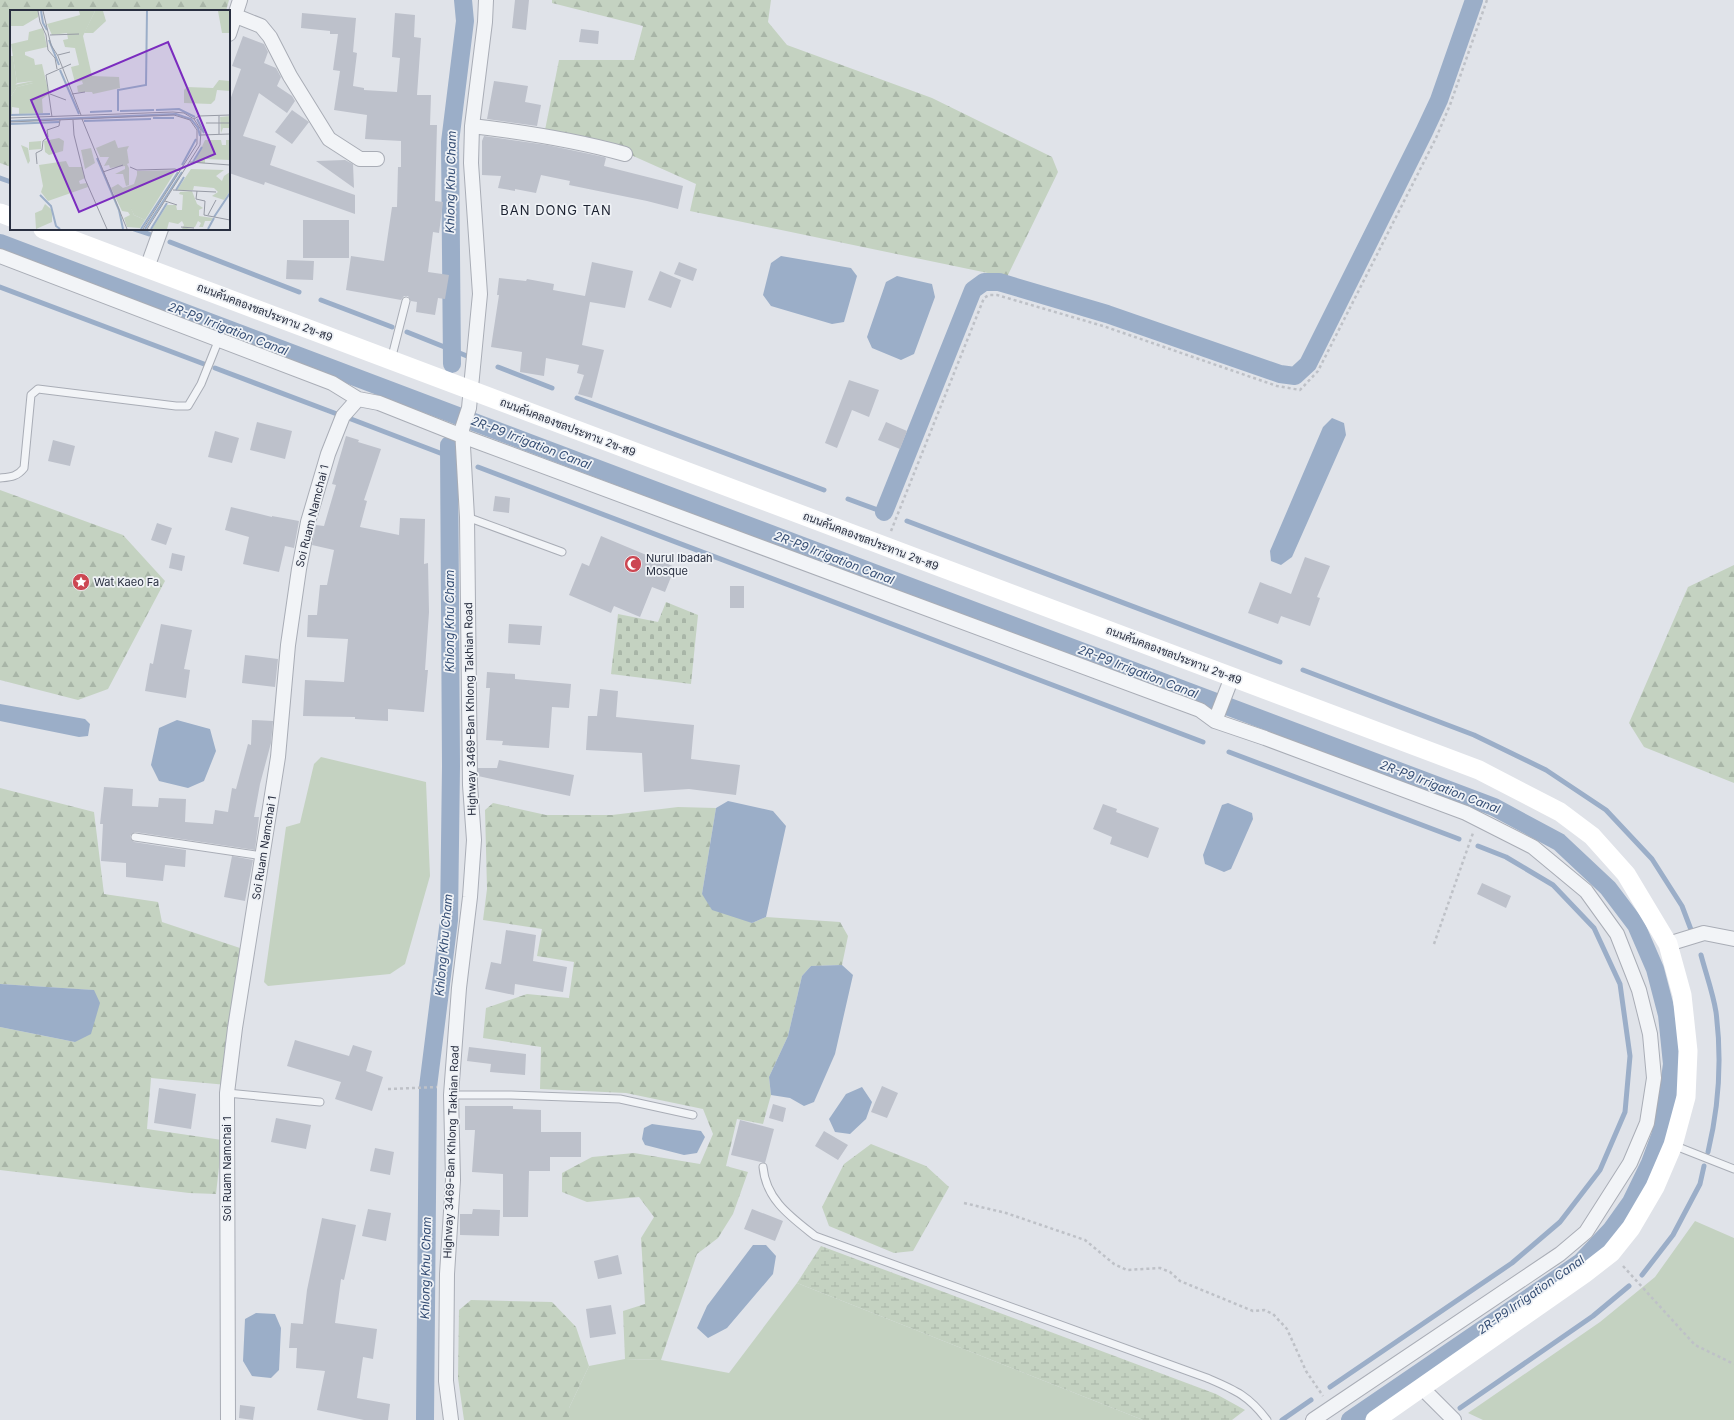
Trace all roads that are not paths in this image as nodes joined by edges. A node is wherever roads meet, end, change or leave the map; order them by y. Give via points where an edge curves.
1 (240, 0) edge
2 (486, 0) edge
3 (236, 16) junction
4 (230, 31) edge
5 (472, 126) junction
6 (625, 154) dead end
7 (377, 159) dead end
8 (0, 213) edge
9 (10, 217) edge
10 (46, 230) edge
11 (161, 230) edge
12 (0, 256) edge
13 (147, 268) junction
14 (406, 301) dead end
15 (219, 339) junction
16 (391, 360) junction
17 (358, 399) junction
18 (470, 399) junction
19 (462, 432) junction
20 (0, 478) edge
21 (467, 517) junction
22 (562, 552) dead end
23 (1230, 682) junction
24 (1216, 717) junction
25 (135, 837) dead end
26 (263, 856) junction
27 (1734, 938) edge
28 (1668, 944) junction
29 (227, 1093) junction
30 (451, 1095) junction
31 (320, 1102) dead end
32 (693, 1115) dead end
33 (1673, 1145) junction
34 (763, 1167) dead end
35 (1734, 1169) edge
36 (1422, 1388) junction
37 (228, 1420) edge
38 (451, 1420) edge
39 (1267, 1420) edge
40 (1313, 1420) edge
41 (1375, 1420) edge
42 (1454, 1420) edge

1 - 3 street
2 - 5 street, Highway 3469-Ban Khlong Takhian Road
3 - 4 street
3 - 7 street via 261,26 270,37 290,76 329,138 360,159
5 - 6 street via 520,132
5 - 18 street, Highway 3469-Ban Khlong Takhian Road via 471,163 480,294
8 - 9 street
10 - 13 street, ถนนคันคลองชลประทาน 2ข-ส9
11 - 13 street
12 - 15 street
13 - 16 street, ถนนคันคลองชลประทาน 2ข-ส9
14 - 16 lane
15 - 17 street via 332,383
15 - 20 lane via 201,384 188,406 38,389 34,391 31,395 24,468 19,474
16 - 18 street, ถนนคันคลองชลประทาน 2ข-ส9
17 - 19 street via 379,403
17 - 26 street, Soi Ruam Namchai 1 via 343,416 328,454 308,522 298,569 278,757
18 - 19 street, Highway 3469-Ban Khlong Takhian Road
18 - 23 street, ถนนคันคลองชลประทาน 2ข-ส9 via 885,546
19 - 21 street, Highway 3469-Ban Khlong Takhian Road
19 - 24 street
21 - 22 lane
21 - 30 street, Highway 3469-Ban Khlong Takhian Road via 470,785 474,840
23 - 24 street
23 - 28 street, ถนนคันคลองชลประทาน 2ข-ส9 via 1479,770 1560,812 1592,836 1626,874
24 - 40 street via 1265,738 1466,813 1533,847 1586,891 1617,934 1639,990 1650,1034 1654,1078 1647,1123 1630,1163 1586,1232 1560,1254
25 - 26 lane
26 - 29 street, Soi Ruam Namchai 1
27 - 28 street via 1704,933
28 - 33 street, ถนนคันคลองชลประทาน 2ข-ส9 via 1682,995 1688,1051 1686,1097
29 - 31 lane
29 - 37 street, Soi Ruam Namchai 1
30 - 32 lane via 620,1099
30 - 38 street, Highway 3469-Ban Khlong Takhian Road via 453,1180 446,1382
33 - 35 lane
33 - 36 street, ถนนคันคลองชลประทาน 2ข-ส9 via 1655,1187 1631,1228 1610,1253
34 - 39 lane via 764,1178 771,1195 815,1236 1208,1378 1239,1392 1256,1405
36 - 41 street, ถนนคันคลองชลประทาน 2ข-ส9
36 - 42 street

